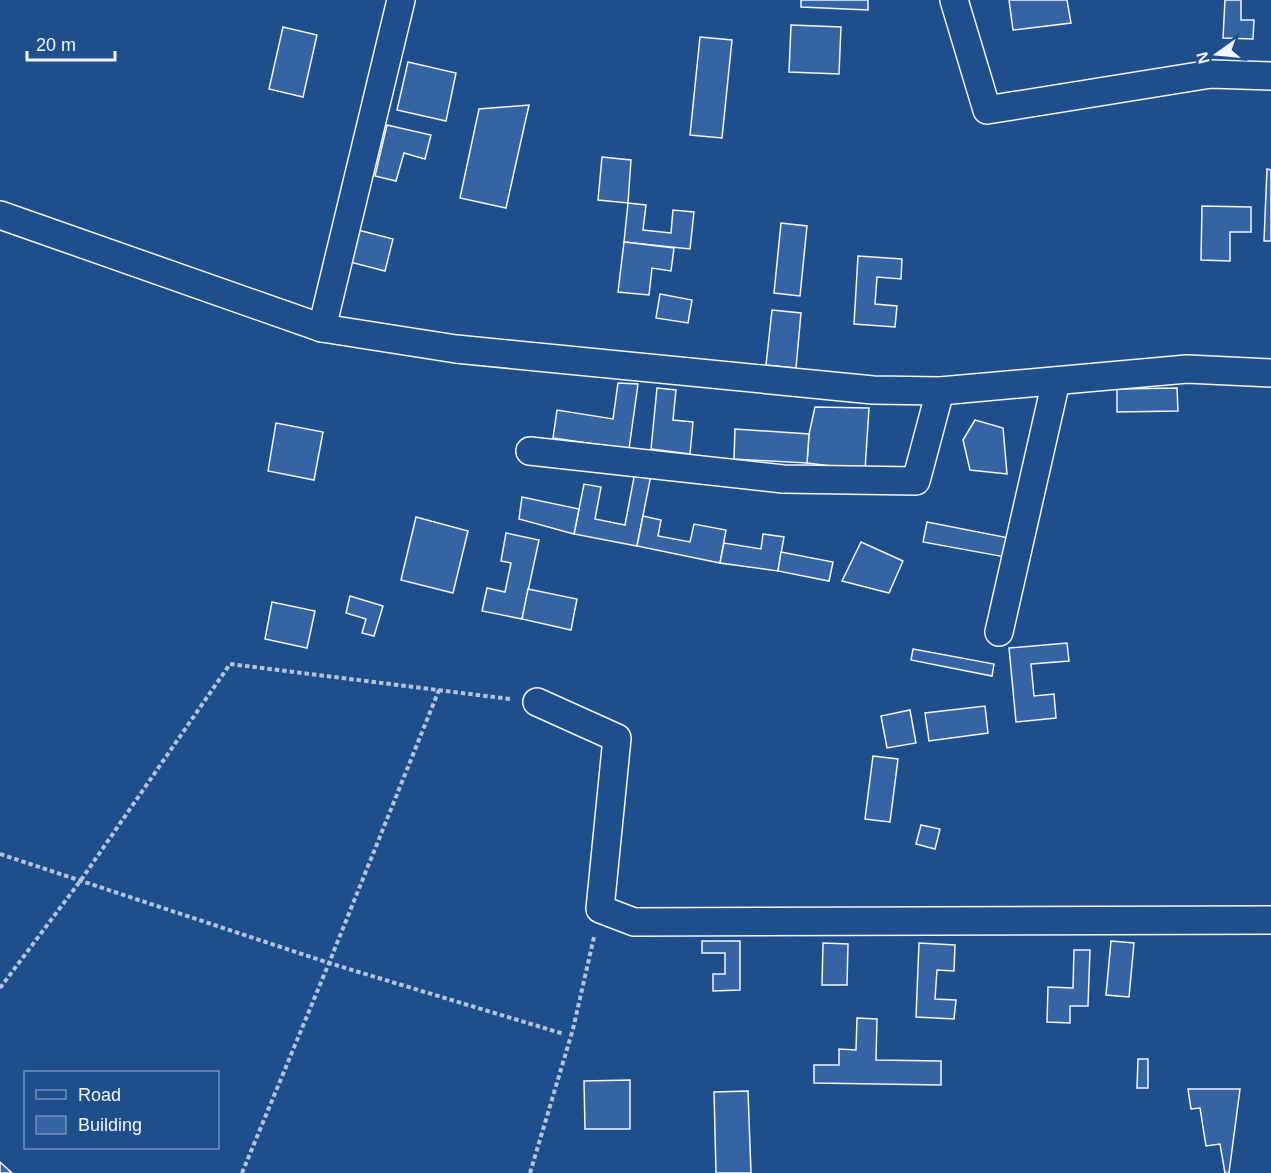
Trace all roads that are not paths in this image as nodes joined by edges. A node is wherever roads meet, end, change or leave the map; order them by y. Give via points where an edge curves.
1 (401, 0) edge
2 (954, 0) edge
3 (1271, 76) edge
4 (0, 215) edge
5 (322, 328) junction
6 (1271, 373) edge
7 (1056, 381) junction
8 (940, 390) junction
9 (530, 451) dead end
10 (999, 632) dead end
11 (537, 702) road end
12 (1271, 920) edge

1 - 5 street
2 - 3 street via 987,110 1211,74
4 - 5 street
5 - 8 street via 456,349 873,390
6 - 7 street via 1187,369
7 - 8 street
7 - 10 street
8 - 9 street via 916,482 783,479
11 - 12 street via 617,738 600,909 634,922

